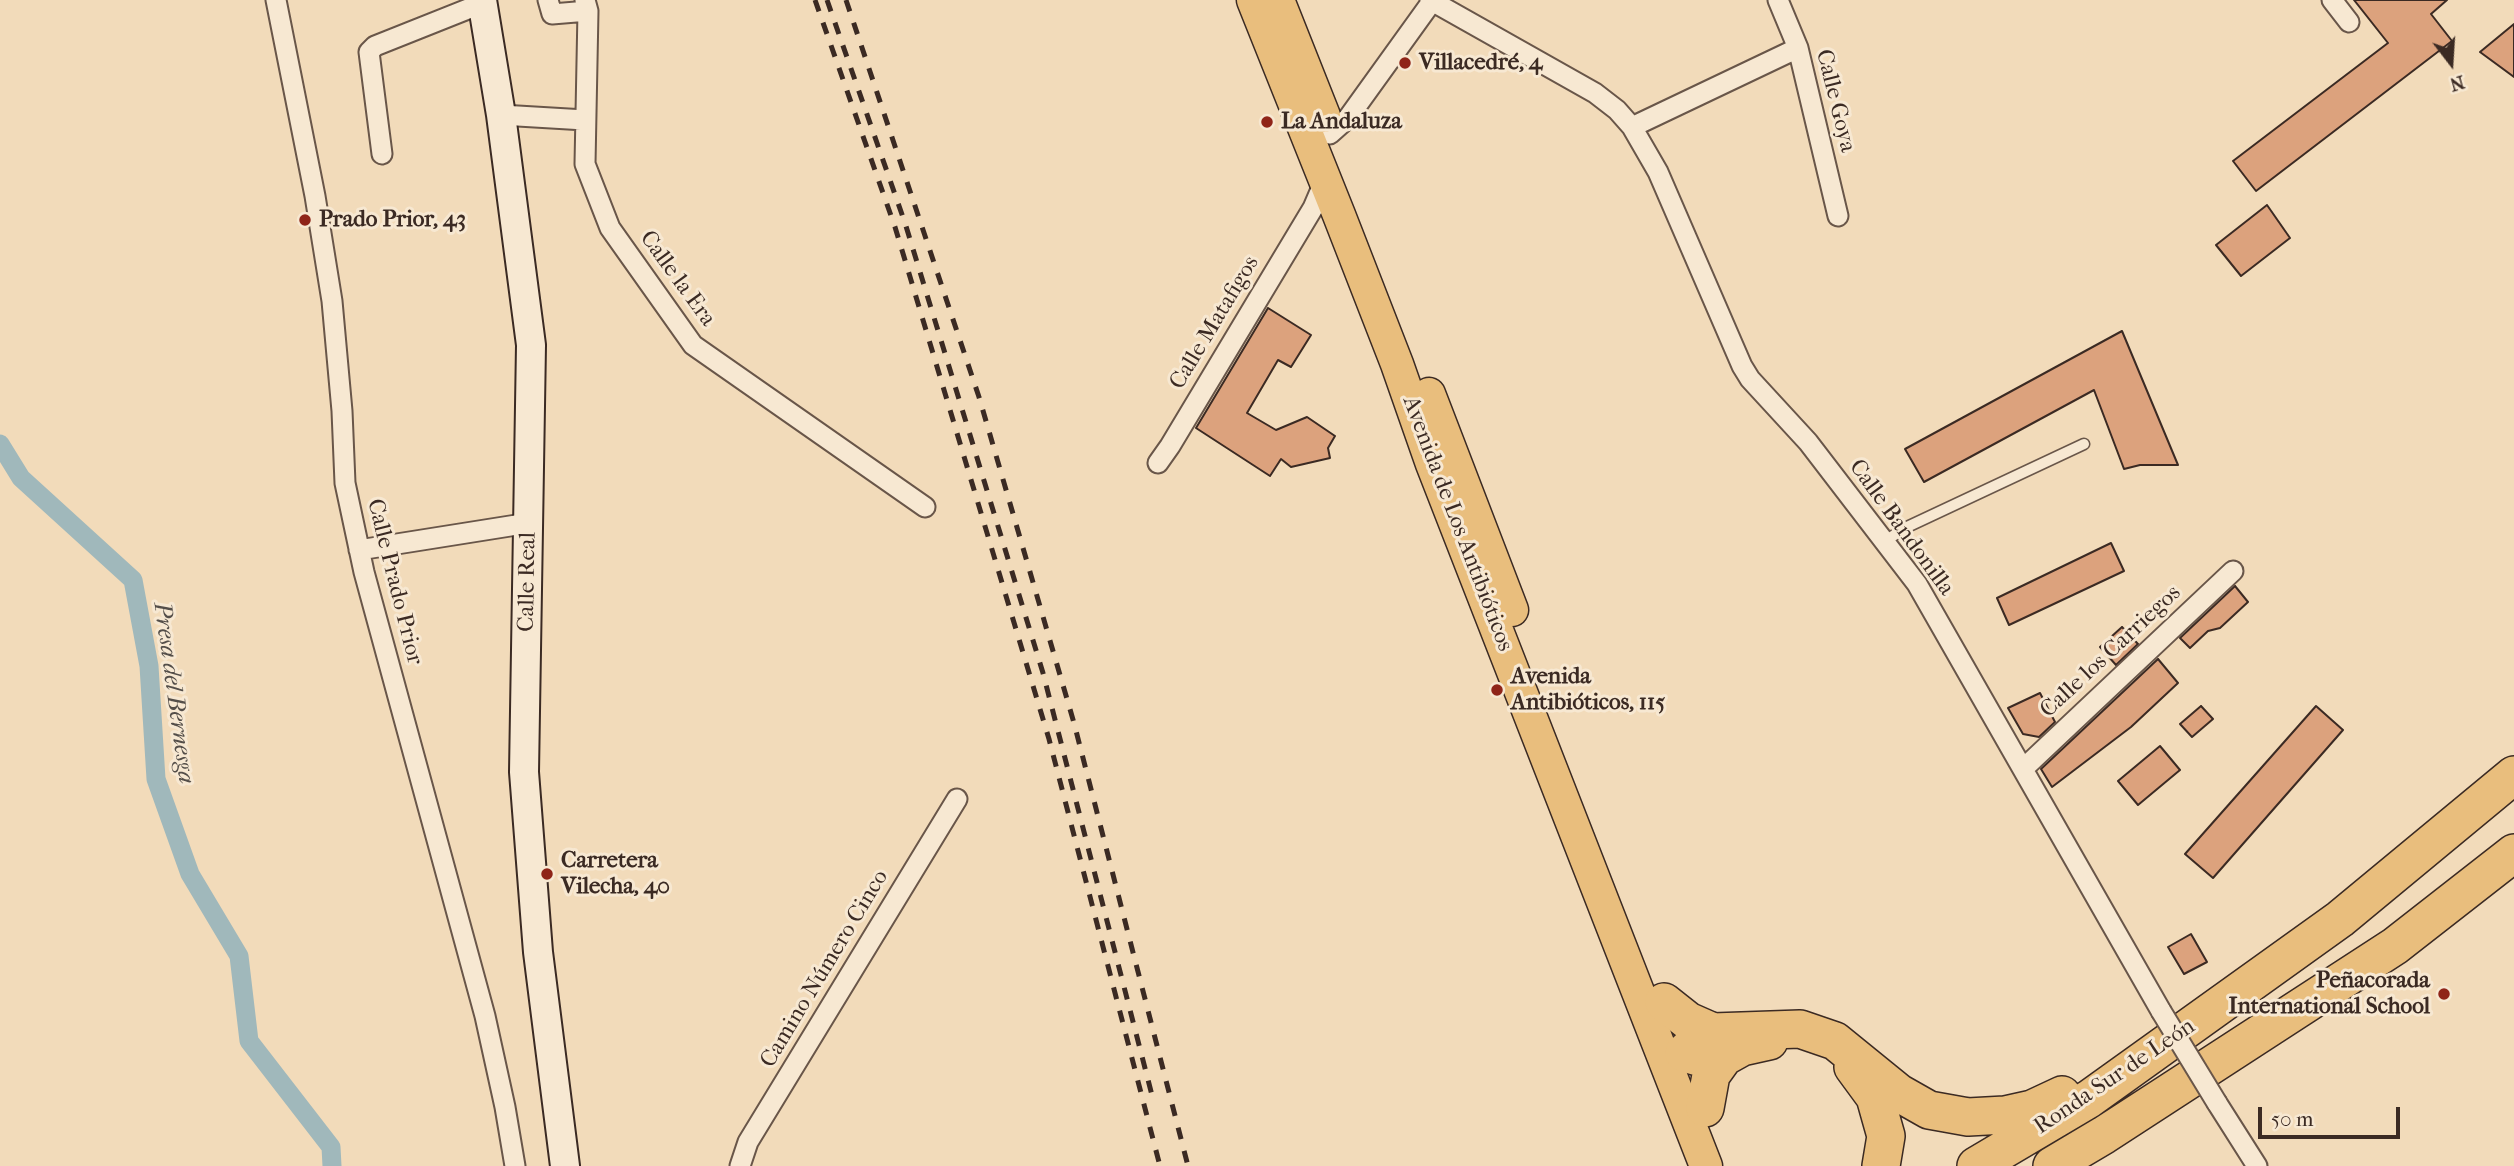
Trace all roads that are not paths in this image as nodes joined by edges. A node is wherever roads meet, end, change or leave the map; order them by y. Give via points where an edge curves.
1 (276, 0) edge
2 (548, 0) edge
3 (1432, 0) edge
4 (1777, 0) edge
5 (2332, 0) edge
6 (482, 2) edge
7 (1262, 2) edge
8 (586, 5) edge
9 (2349, 22) dead end
10 (1798, 48) junction
11 (501, 115) junction
12 (585, 120) junction
13 (1632, 127) junction
14 (1330, 134) junction
15 (382, 155) dead end
16 (1326, 201) junction
17 (1838, 216) dead end
18 (1435, 409) junction
19 (2084, 444) dead end
20 (1158, 463) dead end
21 (1432, 464) junction
22 (925, 507) dead end
23 (529, 523) junction
24 (1885, 541) junction
25 (359, 550) junction
26 (2233, 571) dead end
27 (1523, 639) junction
28 (2023, 769) junction
29 (2514, 775) edge
30 (1556, 783) junction
31 (957, 799) dead end
32 (2514, 852) edge
33 (2395, 946) junction
34 (1664, 1002) joint
35 (1707, 1047) junction
36 (2149, 1056) junction
37 (1705, 1108) joint
38 (515, 1166) edge
39 (565, 1166) edge
40 (740, 1166) edge
41 (1706, 1166) edge
42 (1717, 1166) edge
43 (1728, 1166) edge
44 (1881, 1166) edge
45 (1976, 1166) edge
46 (2052, 1166) edge
47 (2082, 1166) edge
48 (2257, 1166) edge

1 - 25 street, Calle Prado Prior via 332,301 345,483
2 - 8 street, Calle la Era via 552,15
3 - 13 street, Calle Bandonilla via 1595,93
3 - 14 street via 1348,118
4 - 10 street, Calle Goya
5 - 9 street
6 - 11 street, Calle Real
6 - 15 street via 369,52
7 - 14 main road via 1315,127
7 - 16 main road, Avenida de Los Antibióticos
8 - 12 street, Calle la Era
10 - 13 street
10 - 17 street, Calle Goya
11 - 12 street
11 - 23 street, Calle Real via 531,345
12 - 22 street, Calle la Era via 585,164 610,228 693,345
13 - 24 street, Calle Bandonilla via 1658,172 1749,379 1808,442
14 - 16 main road
14 - 18 main road, Avenida de Los Antibióticos
16 - 20 street, Calle Matafigos
16 - 21 main road, Avenida de Los Antibióticos via 1397,364
18 - 21 main road via 1439,442
18 - 27 main road, Avenida de Los Antibióticos
19 - 24 lane
21 - 27 main road via 1449,476 1498,601
21 - 30 main road, Avenida de Los Antibióticos
23 - 25 street
23 - 39 street, Calle Real via 524,772 538,952
24 - 28 street, Calle Bandonilla via 1917,584
25 - 38 street, Calle Prado Prior via 485,1016
26 - 28 street, Calle los Carriegos
27 - 34 main road, Avenida de Los Antibióticos
28 - 48 street, Calle Bandonilla, bridge via 2161,1011
29 - 36 highway, Ronda Sur de León via 2340,919
30 - 35 main road via 1583,824 1663,1025
30 - 41 main road, Avenida de Los Antibióticos
31 - 40 street, Camino Número Cinco via 748,1142
32 - 33 highway, Ronda Sur de León
33 - 46 highway, Ronda Sur de León
33 - 47 highway
34 - 35 highway via 1688,1021
35 - 36 highway via 1800,1030 1835,1041 1899,1093 1929,1110 1968,1117 2032,1109
35 - 37 highway via 1711,1075
35 - 42 main road via 1685,1081
35 - 44 highway via 1770,1041 1816,1046 1854,1068 1875,1097 1886,1136
36 - 45 highway, Ronda Sur de León via 2089,1099
37 - 43 main road

